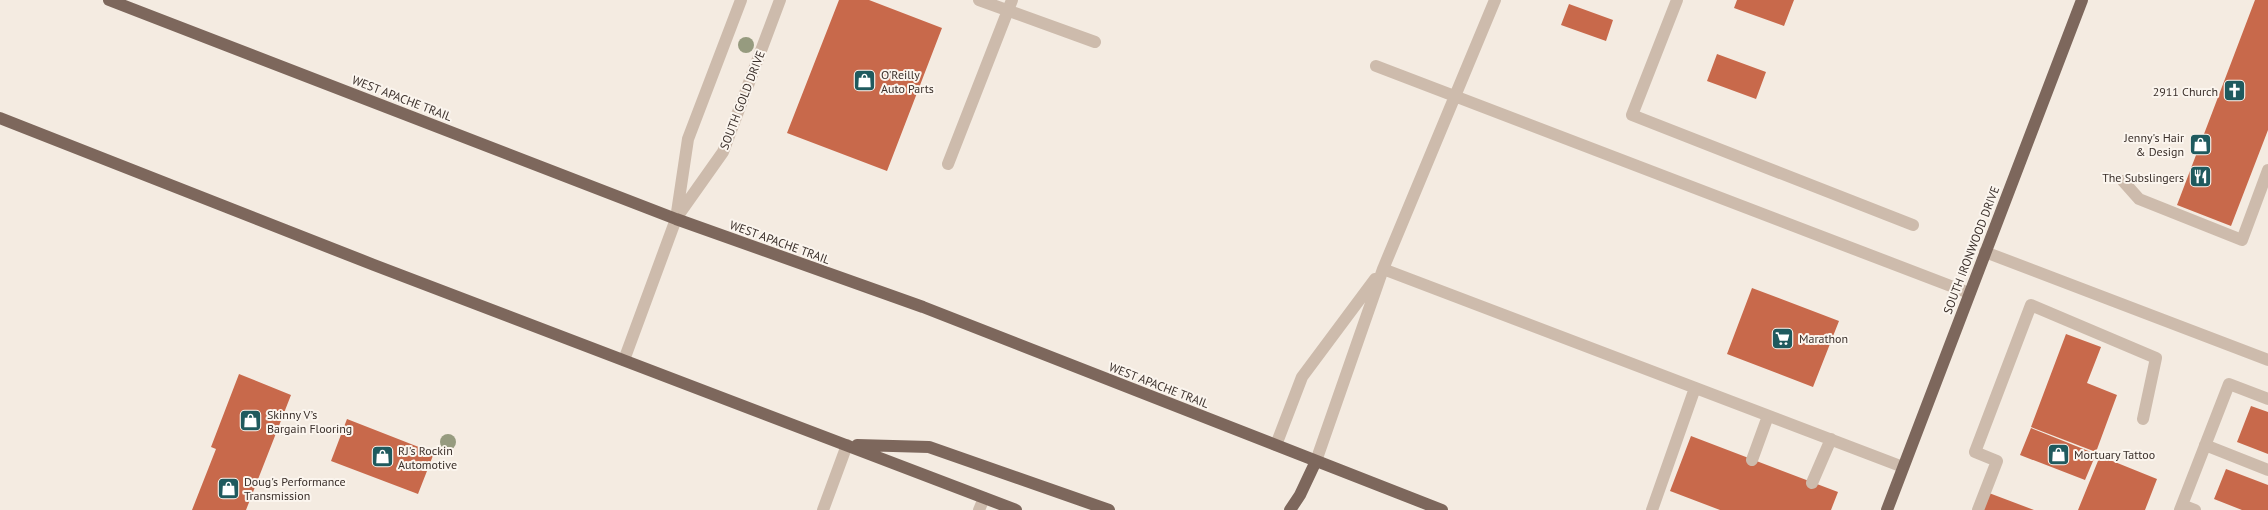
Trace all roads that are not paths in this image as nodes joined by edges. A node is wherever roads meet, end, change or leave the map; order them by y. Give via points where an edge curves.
1 (109, 0) edge
2 (741, 0) edge
3 (780, 0) edge
4 (979, 0) edge
5 (1495, 0) edge
6 (1677, 0) edge
7 (2082, 0) edge
8 (1009, 5) edge
9 (1095, 42) dead end
10 (1376, 66) dead end
11 (1455, 96) junction
12 (0, 118) edge
13 (948, 164) dead end
14 (2268, 170) edge
15 (2123, 182) dead end
16 (676, 219) junction
17 (1913, 225) dead end
18 (1985, 252) junction
19 (1383, 269) junction
20 (1970, 293) junction
21 (624, 360) junction
22 (2268, 360) edge
23 (1695, 388) junction
24 (2268, 399) edge
25 (1768, 416) junction
26 (2143, 419) dead end
27 (1831, 439) junction
28 (847, 445) junction
29 (1276, 445) junction
30 (2205, 445) junction
31 (1752, 460) dead end
32 (1316, 461) junction
33 (1903, 467) junction
34 (2268, 470) edge
35 (1812, 483) dead end
36 (984, 498) junction
37 (2181, 508) edge
38 (823, 510) edge
39 (979, 510) edge
40 (1016, 510) edge
41 (1109, 510) edge
42 (1290, 510) edge
43 (1442, 510) edge
44 (1652, 510) edge
45 (1887, 510) edge
46 (1978, 510) edge
47 (2195, 510) edge

1 - 16 main road, WEST APACHE TRAIL
2 - 16 street, SOUTH GOLD DRIVE via 688,139
3 - 16 street, SOUTH GOLD DRIVE via 723,152
4 - 8 street
5 - 11 street
6 - 17 street via 1632,115
7 - 18 main road, SOUTH IRONWOOD DRIVE
8 - 9 street
8 - 13 street
10 - 11 street
11 - 19 street
11 - 20 street
12 - 21 main road
14 - 15 street via 2242,240 2139,199
16 - 21 street, SOUTH GOLD DRIVE
16 - 29 main road, WEST APACHE TRAIL via 923,308
18 - 20 main road, SOUTH IRONWOOD DRIVE
18 - 22 street
19 - 23 street
19 - 29 street via 1302,377
19 - 32 street
20 - 33 main road, SOUTH IRONWOOD DRIVE
21 - 28 main road
23 - 25 street
23 - 44 street
24 - 30 street via 2229,384
25 - 27 street
25 - 31 street
26 - 46 street via 2156,358 2031,305 1975,452 1997,461
27 - 33 street
27 - 35 street
28 - 36 main road
28 - 38 street
28 - 41 main road via 928,447
29 - 32 main road, WEST APACHE TRAIL
30 - 34 street
30 - 37 street
32 - 42 main road
32 - 43 main road, WEST APACHE TRAIL
33 - 45 main road, SOUTH IRONWOOD DRIVE
36 - 39 street
36 - 40 main road
37 - 47 street

